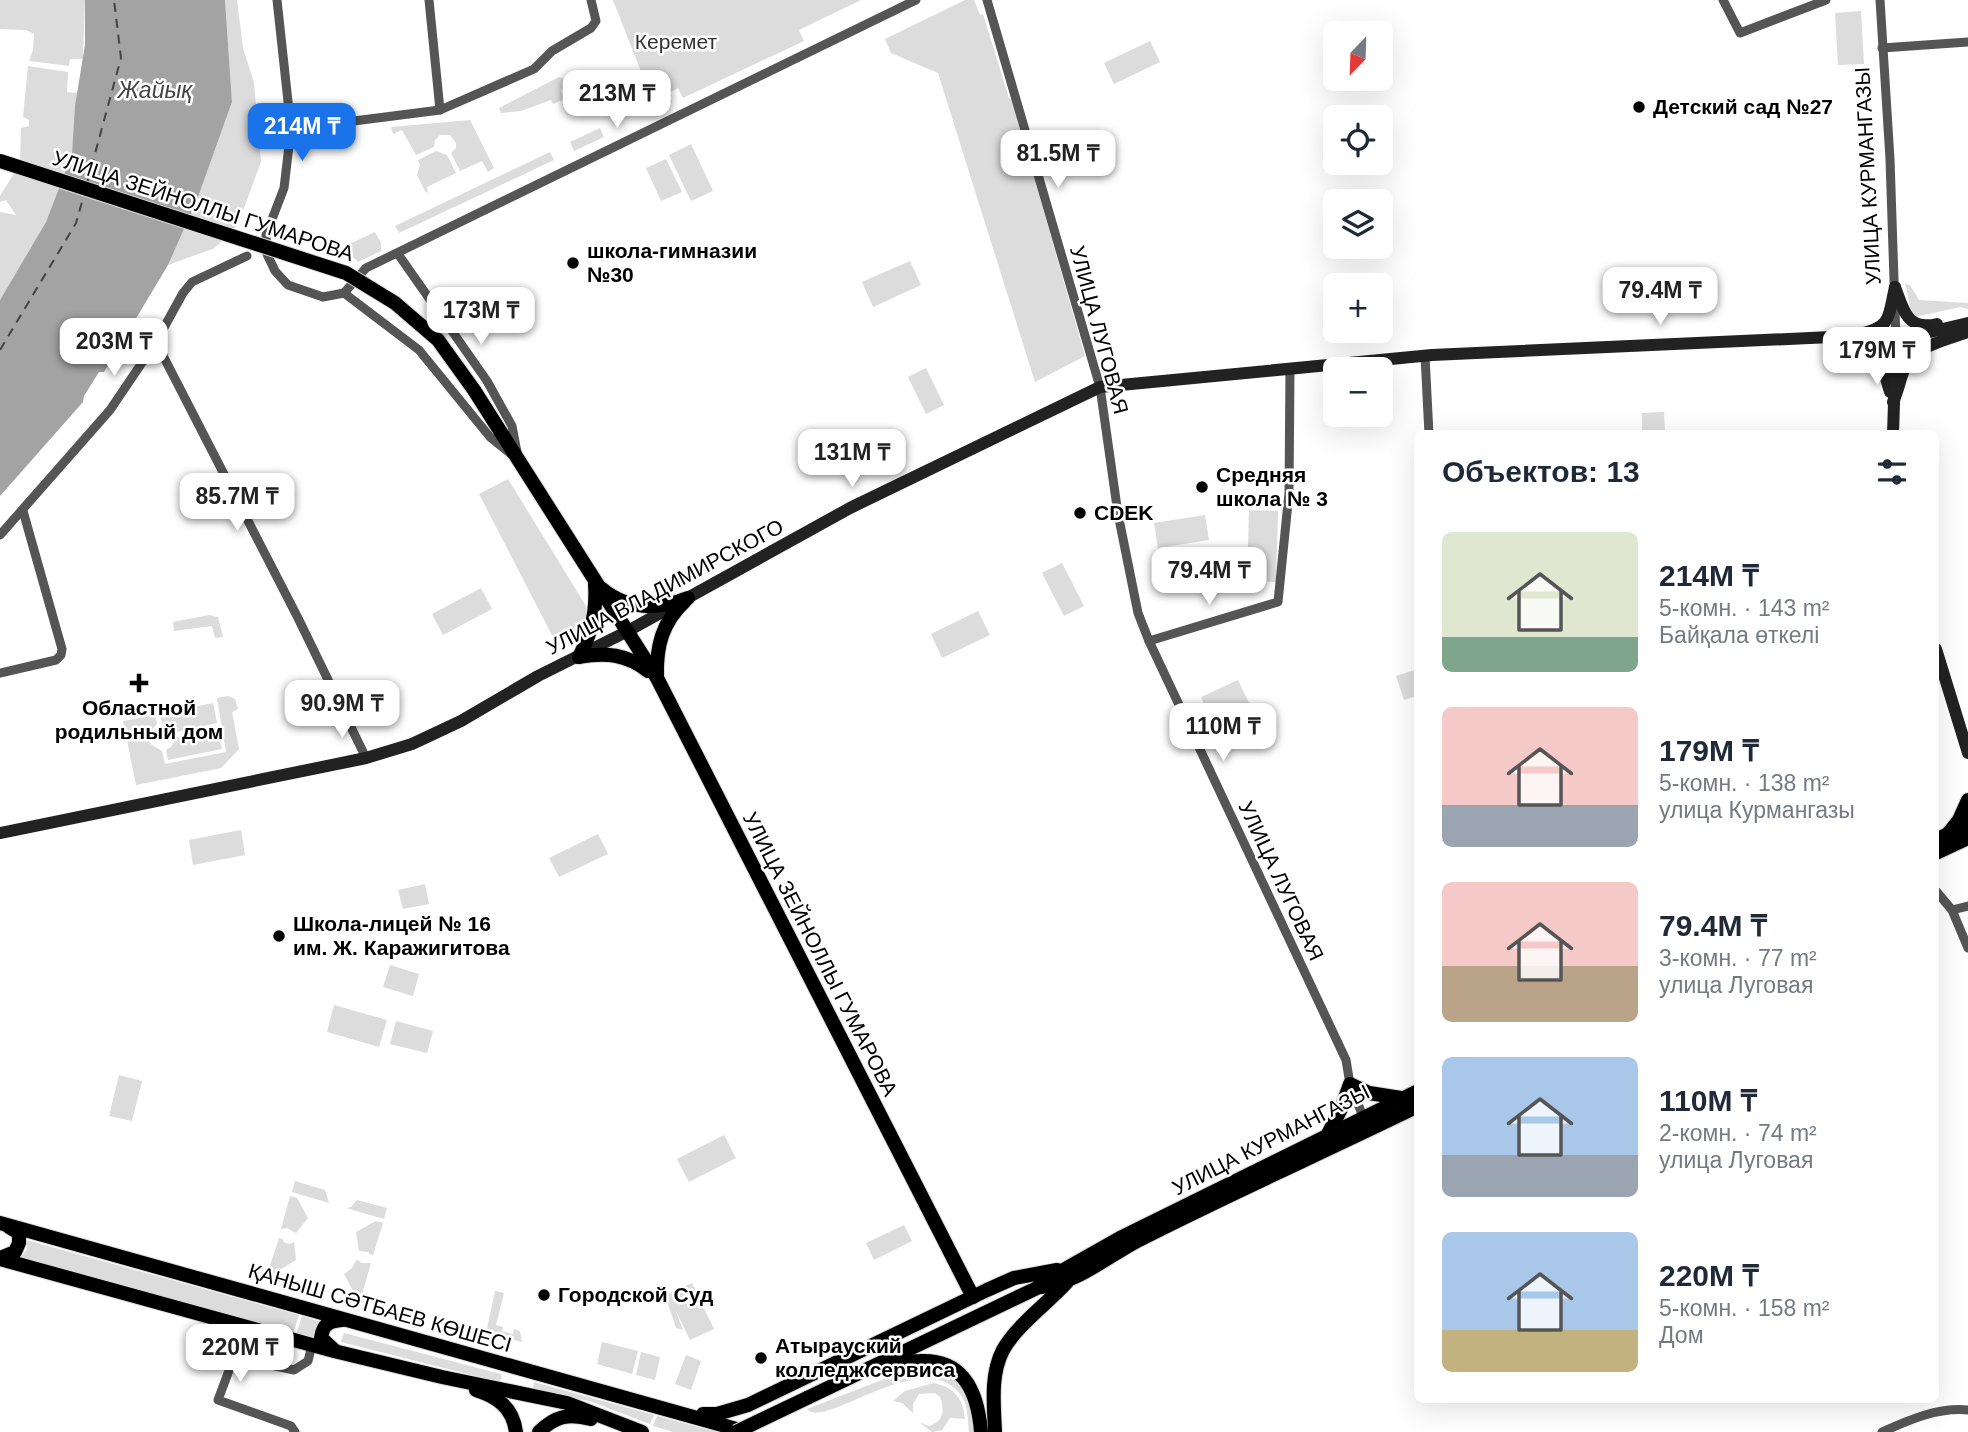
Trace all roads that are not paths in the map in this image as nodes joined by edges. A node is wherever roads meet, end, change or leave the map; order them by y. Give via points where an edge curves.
1 (277, 0) edge
2 (429, 0) edge
3 (591, 0) edge
4 (916, 0) edge
5 (987, 0) edge
6 (1723, 0) edge
7 (1826, 0) edge
8 (1880, 0) edge
9 (1968, 42) edge
10 (1882, 48) junction
11 (440, 110) junction
12 (291, 129) junction
13 (0, 161) edge
14 (398, 254) junction
15 (247, 256) dead end
16 (1895, 287) junction
17 (344, 293) junction
18 (1968, 320) edge
19 (1968, 332) edge
20 (1845, 338) junction
21 (1896, 340) junction
22 (156, 342) junction
23 (1425, 356) junction
24 (1290, 368) junction
25 (1100, 387) junction
26 (1893, 402) junction
27 (1429, 430) edge
28 (1893, 430) edge
29 (519, 460) junction
30 (23, 511) junction
31 (0, 535) edge
32 (594, 582) junction
33 (688, 598) junction
34 (626, 632) junction
35 (1149, 641) junction
36 (579, 656) junction
37 (1939, 659) edge
38 (0, 673) edge
39 (657, 678) junction
40 (1968, 753) edge
41 (366, 758) junction
42 (1968, 800) edge
43 (1968, 824) edge
44 (0, 833) edge
45 (1942, 837) edge
46 (1968, 838) edge
47 (1939, 852) edge
48 (1939, 895) edge
49 (1968, 906) edge
50 (1952, 910) junction
51 (1968, 948) edge
52 (1350, 1084) junction
53 (1414, 1093) edge
54 (1402, 1098) junction
55 (1414, 1107) edge
56 (1366, 1124) junction
57 (1328, 1135) junction
58 (1285, 1163) junction
59 (3, 1224) edge
60 (0, 1259) edge
61 (1067, 1274) junction
62 (973, 1297) junction
63 (343, 1320) junction
64 (312, 1345) junction
65 (334, 1351) junction
66 (503, 1364) junction
67 (866, 1369) junction
68 (442, 1377) junction
69 (498, 1387) junction
70 (1968, 1410) edge
71 (684, 1413) junction
72 (295, 1432) edge
73 (516, 1432) edge
74 (539, 1432) edge
75 (641, 1432) edge
76 (736, 1432) edge
77 (748, 1432) edge
78 (981, 1432) edge
79 (995, 1432) edge
80 (1882, 1432) edge

1 - 12 street
2 - 11 street
3 - 11 street via 596,21 591,28 552,51 534,69
4 - 14 street
5 - 25 street, УЛИЦА ЛУГОВАЯ
6 - 7 street via 1740,33
8 - 10 street, УЛИЦА КУРМАНГАЗЫ
9 - 10 street
10 - 16 street, УЛИЦА КУРМАНГАЗЫ
11 - 12 street
12 - 17 street via 284,188 266,235 267,254 288,285 323,297
13 - 29 main road, УЛИЦА ЗЕЙНОЛЛЫ ГУМАРОВА, bridge via 346,274 395,303 438,340
14 - 17 street via 366,268
14 - 29 street via 487,382 512,426
15 - 22 street via 192,282
16 - 18 street via 1911,322 1924,327
16 - 20 street via 1887,321 1877,330
16 - 21 street, УЛИЦА КУРМАНГАЗЫ
17 - 29 street via 419,350 489,437
18 - 21 street, УЛИЦА ВЛАДИМИРСКОГО
19 - 26 street via 1913,356
20 - 21 street, УЛИЦА ВЛАДИМИРСКОГО
20 - 23 street, УЛИЦА ВЛАДИМИРСКОГО
20 - 26 street via 1883,361
21 - 26 street, УЛИЦА КУРМАНГАЗЫ
22 - 30 street via 110,410
22 - 41 street
23 - 24 street, УЛИЦА ВЛАДИМИРСКОГО
23 - 27 street
24 - 25 street, УЛИЦА ВЛАДИМИРСКОГО
24 - 35 street via 1289,493 1278,602
25 - 33 street, УЛИЦА ВЛАДИМИРСКОГО via 850,508
25 - 35 street, УЛИЦА ЛУГОВАЯ via 1118,514 1138,613
26 - 28 street, УЛИЦА КУРМАНГАЗЫ
29 - 32 main road, УЛИЦА ЗЕЙНОЛЛЫ ГУМАРОВА
30 - 31 street
30 - 38 street via 62,649 56,660
32 - 33 main road via 636,605 663,606
32 - 34 main road, УЛИЦА ЗЕЙНОЛЛЫ ГУМАРОВА
32 - 36 main road via 594,619
33 - 34 street, УЛИЦА ВЛАДИМИРСКОГО
33 - 39 main road via 662,633
34 - 36 street, УЛИЦА ВЛАДИМИРСКОГО
34 - 39 main road, УЛИЦА ЗЕЙНОЛЛЫ ГУМАРОВА
35 - 52 street, УЛИЦА ЛУГОВАЯ via 1346,1060
36 - 39 main road via 619,656 640,664
36 - 41 street, УЛИЦА ВЛАДИМИРСКОГО via 461,721 412,744
37 - 40 street
39 - 62 main road, УЛИЦА ЗЕЙНОЛЛЫ ГУМАРОВА
41 - 44 street, УЛИЦА ВЛАДИМИРСКОГО
42 - 45 main road via 1959,820
43 - 45 main road
46 - 47 main road
48 - 50 street
49 - 50 street
50 - 51 street
52 - 54 main road via 1369,1093
52 - 56 street, УЛИЦА ЛУГОВАЯ
52 - 57 main road
53 - 54 main road, УЛИЦА КУРМАНГАЗЫ
54 - 56 main road, УЛИЦА КУРМАНГАЗЫ
55 - 56 main road, УЛИЦА КУРМАНГАЗЫ
56 - 57 main road, УЛИЦА КУРМАНГАЗЫ
56 - 58 main road, УЛИЦА КУРМАНГАЗЫ
57 - 58 main road, УЛИЦА КУРМАНГАЗЫ
58 - 61 main road, УЛИЦА КУРМАНГАЗЫ
59 - 60 main road via 19,1233 19,1243 15,1252
59 - 63 main road, ҚАНЫШ СӘТБАЕВ КӨШЕСІ
60 - 64 main road, ҚАНЫШ СӘТБАЕВ КӨШЕСІ
61 - 62 main road via 1014,1278
61 - 67 main road, УЛИЦА КУРМАНГАЗЫ via 1053,1286 1037,1288
61 - 79 main road via 1002,1351 994,1387
62 - 71 main road via 748,1405 717,1414
63 - 65 main road via 332,1321 322,1330 321,1338
63 - 66 main road, ҚАНЫШ СӘТБАЕВ КӨШЕСІ
64 - 65 main road, ҚАНЫШ СӘТБАЕВ КӨШЕСІ
64 - 72 street via 308,1361 294,1370 234,1357 218,1400 291,1426
65 - 68 main road, ҚАНЫШ СӘТБАЕВ КӨШЕСІ
66 - 69 main road via 508,1371
66 - 71 main road, ҚАНЫШ СӘТБАЕВ КӨШЕСІ
67 - 76 main road, УЛИЦА КУРМАНГАЗЫ, bridge
67 - 78 main road via 922,1361 942,1363 958,1372 974,1394
68 - 69 main road, ҚАНЫШ СӘТБАЕВ КӨШЕСІ
68 - 73 main road via 497,1399 514,1419
69 - 75 main road, ҚАНЫШ СӘТБАЕВ КӨШЕСІ via 567,1403
70 - 80 street via 1933,1412
71 - 77 main road, ҚАНЫШ СӘТБАЕВ КӨШЕСІ
74 - 75 main road via 559,1417 573,1415

